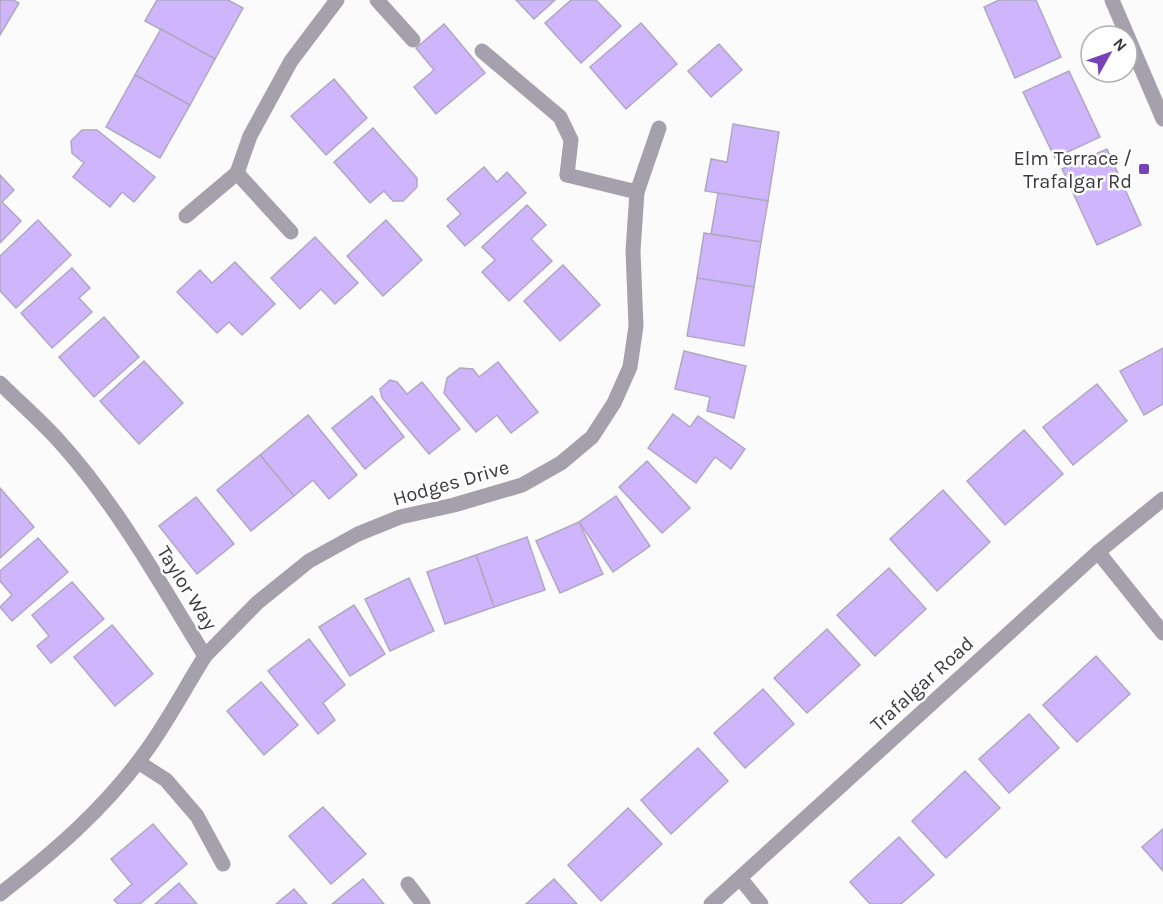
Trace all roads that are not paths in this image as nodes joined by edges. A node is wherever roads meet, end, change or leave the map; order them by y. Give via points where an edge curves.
1 (337, 0) edge
2 (377, 0) edge
3 (1112, 0) edge
4 (413, 40) dead end
5 (482, 51) dead end
6 (1163, 119) edge
7 (659, 128) dead end
8 (237, 173) junction
9 (637, 192) junction
10 (186, 216) dead end
11 (291, 232) dead end
12 (0, 383) edge
13 (1163, 499) edge
14 (1098, 552) junction
15 (1163, 633) edge
16 (205, 656) junction
17 (138, 762) junction
18 (224, 864) dead end
19 (740, 878) junction
20 (408, 884) dead end
21 (0, 894) edge
22 (423, 904) edge
23 (711, 904) edge
24 (761, 904) edge

1 - 8 street via 291,61 250,136
2 - 4 street
3 - 6 street
5 - 9 street via 560,117 571,140 567,175
7 - 9 street, Hodges Drive
8 - 10 street
8 - 11 street
9 - 16 street, Hodges Drive via 633,251 636,326 630,367 592,437 561,463 522,485 400,517 309,561 257,603
12 - 16 street, Taylor Way via 59,441 102,495
13 - 14 street, Trafalgar Road
14 - 15 street
14 - 19 street, Trafalgar Road
16 - 17 street, Taylor Way
17 - 18 street via 166,780 197,816
17 - 21 street, Taylor Way via 94,815
19 - 23 street, Trafalgar Road
19 - 24 street
20 - 22 street

